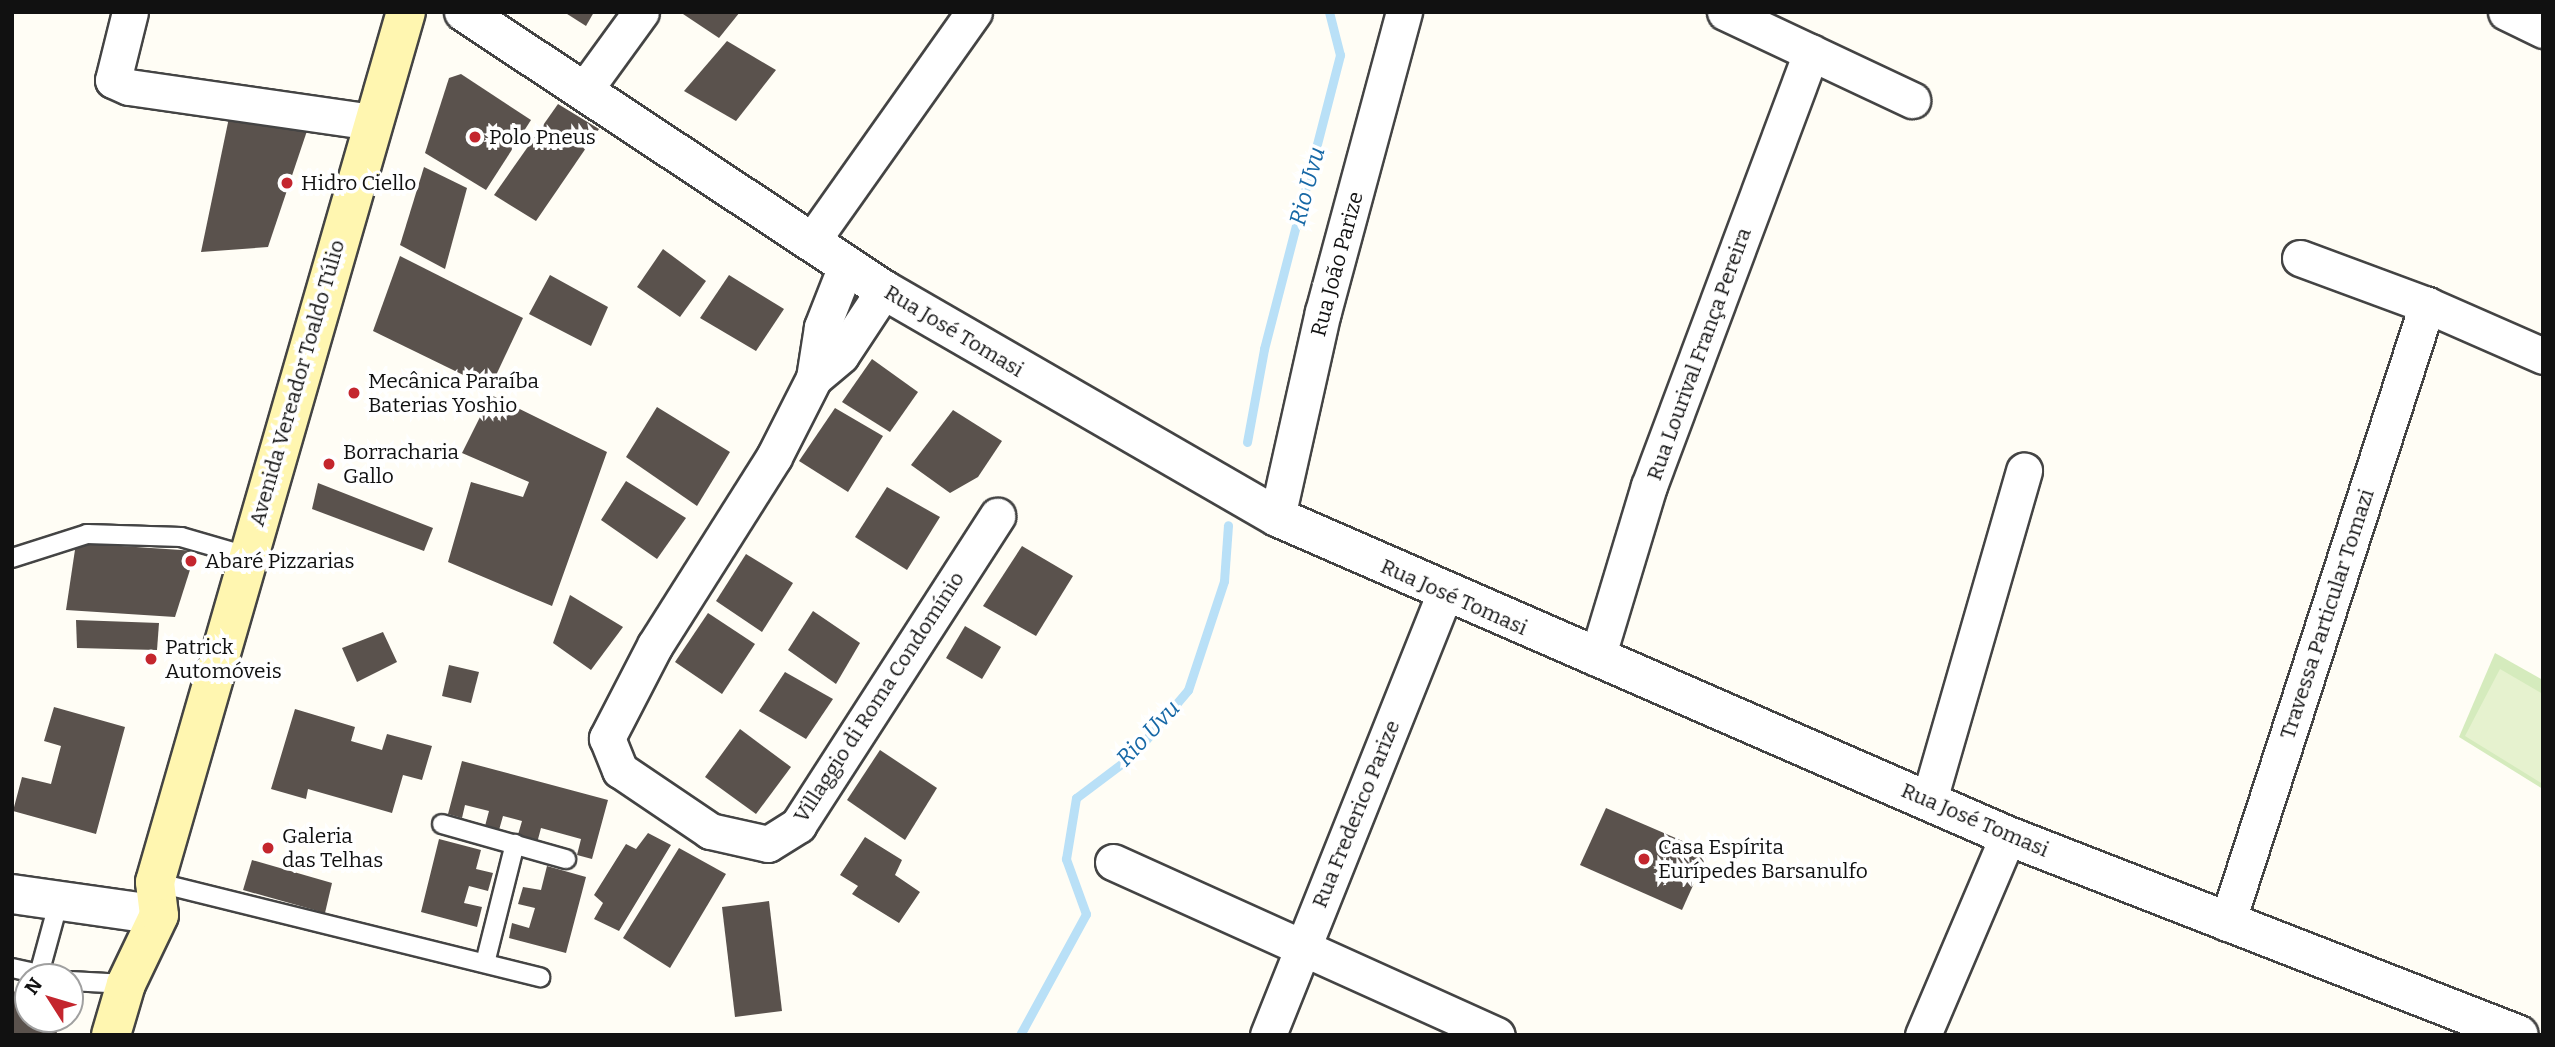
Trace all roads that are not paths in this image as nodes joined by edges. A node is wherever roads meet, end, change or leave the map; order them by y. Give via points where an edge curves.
1 (130, 12) edge
2 (406, 12) edge
3 (464, 12) edge
4 (641, 12) edge
5 (974, 12) edge
6 (1404, 12) edge
7 (1725, 12) edge
8 (2506, 12) edge
9 (2543, 30) edge
10 (1811, 52) junction
11 (585, 89) junction
12 (1912, 100) dead end
13 (372, 122) junction
14 (811, 242) junction
15 (2300, 258) dead end
16 (846, 266) junction
17 (884, 290) junction
18 (2427, 305) junction
19 (2543, 356) edge
20 (814, 378) junction
21 (2024, 470) dead end
22 (997, 516) dead end
23 (1277, 517) junction
24 (247, 556) junction
25 (12, 558) edge
26 (1444, 593) junction
27 (1597, 659) junction
28 (1929, 800) junction
29 (442, 824) dead end
30 (2008, 836) junction
31 (515, 844) junction
32 (566, 859) dead end
33 (1114, 862) dead end
34 (12, 894) edge
35 (157, 898) junction
36 (59, 901) junction
37 (2227, 923) junction
38 (1301, 950) junction
39 (48, 963) edge
40 (485, 963) junction
41 (540, 977) dead end
42 (84, 982) edge
43 (126, 984) junction
44 (111, 1035) edge
45 (1268, 1035) edge
46 (1497, 1035) edge
47 (1923, 1035) edge
48 (2519, 1035) edge

1 - 13 street via 113,80 129,87
2 - 13 main road, Avenida Vereador Toaldo Túlio
3 - 11 street, Rua José Tomasi
4 - 11 street
5 - 14 street
6 - 23 street, Rua João Parize via 1323,312
7 - 10 street
8 - 9 street
10 - 12 street
10 - 27 street, Rua Lourival França Pereira via 1649,486
11 - 14 street, Rua José Tomasi
13 - 24 main road, Avenida Vereador Toaldo Túlio
14 - 16 street, Rua José Tomasi
15 - 18 street
16 - 17 street, Rua José Tomasi
16 - 20 street, Villaggio di Roma Condomínio via 822,327
17 - 20 street, Villaggio di Roma Condomínio via 841,355
17 - 23 street, Rua José Tomasi
18 - 19 street
18 - 37 street, Travessa Particular Tomazi
20 - 22 street, Villaggio di Roma Condomínio via 774,457 655,645 607,738 620,770 710,831 768,844 798,825
21 - 28 street
23 - 26 street, Rua José Tomasi
24 - 25 lane via 193,538 87,534
24 - 35 main road, Avenida Vereador Toaldo Túlio
26 - 27 street, Rua José Tomasi
26 - 38 street, Rua Frederico Parize
27 - 28 street, Rua José Tomasi
28 - 30 street, Rua José Tomasi
29 - 31 lane
30 - 37 street, Rua José Tomasi
30 - 47 street
31 - 32 lane
31 - 40 lane
33 - 38 street
34 - 36 street
35 - 36 street
35 - 40 lane
35 - 43 main road, Avenida Vereador Toaldo Túlio
36 - 39 lane
37 - 48 street, Rua José Tomasi
38 - 45 street, Rua Frederico Parize
38 - 46 street
40 - 41 lane
42 - 43 lane
43 - 44 main road, Avenida Vereador Toaldo Túlio

